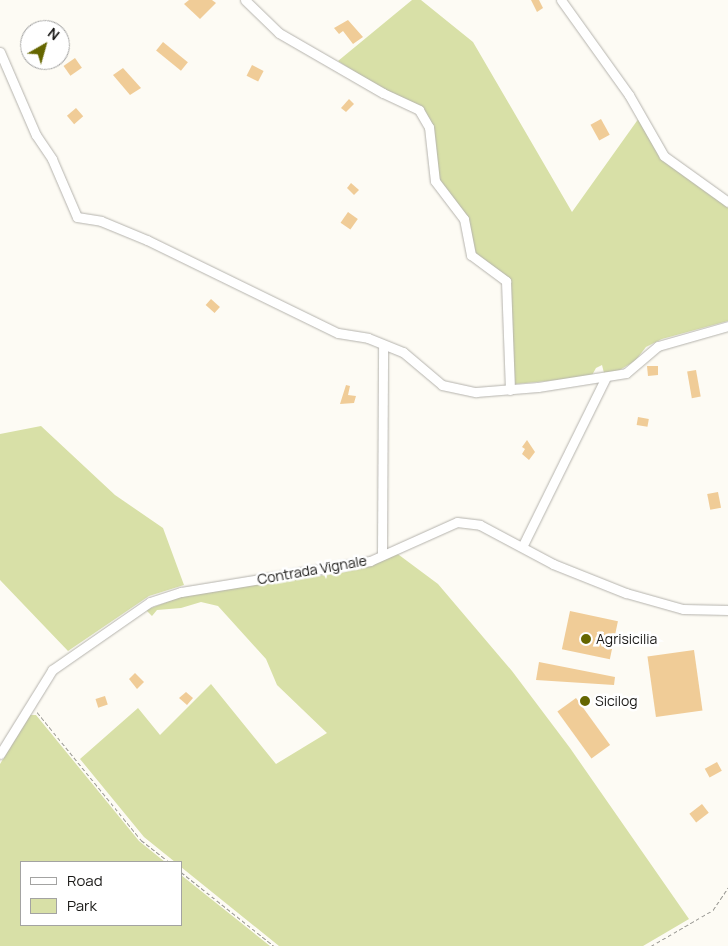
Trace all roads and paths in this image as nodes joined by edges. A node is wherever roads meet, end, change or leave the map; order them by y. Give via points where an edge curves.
1 (245, 0) edge
2 (561, 0) edge
3 (0, 52) edge
4 (728, 202) edge
5 (728, 326) edge
6 (383, 345) junction
7 (606, 377) junction
8 (510, 390) junction
9 (523, 545) junction
10 (382, 555) junction
11 (728, 610) edge
12 (30, 704) junction
13 (0, 754) edge
14 (169, 861) edge
15 (182, 873) edge
16 (728, 888) edge
17 (274, 946) edge
18 (652, 946) edge

1 - 8 street via 279,33 419,110 429,127 434,181 464,219 470,255 506,282
2 - 4 street via 629,95 664,156
3 - 6 street via 77,217 101,220 331,330 368,338
5 - 7 street via 658,346 626,373
6 - 8 street via 403,352 442,385 476,392
6 - 10 street
7 - 8 street
7 - 9 street
9 - 10 street, Contrada Vignale via 480,525 458,522
9 - 11 street, Contrada Vignale via 554,564 626,593 683,609
10 - 12 street, Contrada Vignale via 340,568 181,592 150,602 52,670
12 - 13 street, Contrada Vignale
12 - 14 path via 141,840
15 - 17 path
16 - 18 path via 713,910

